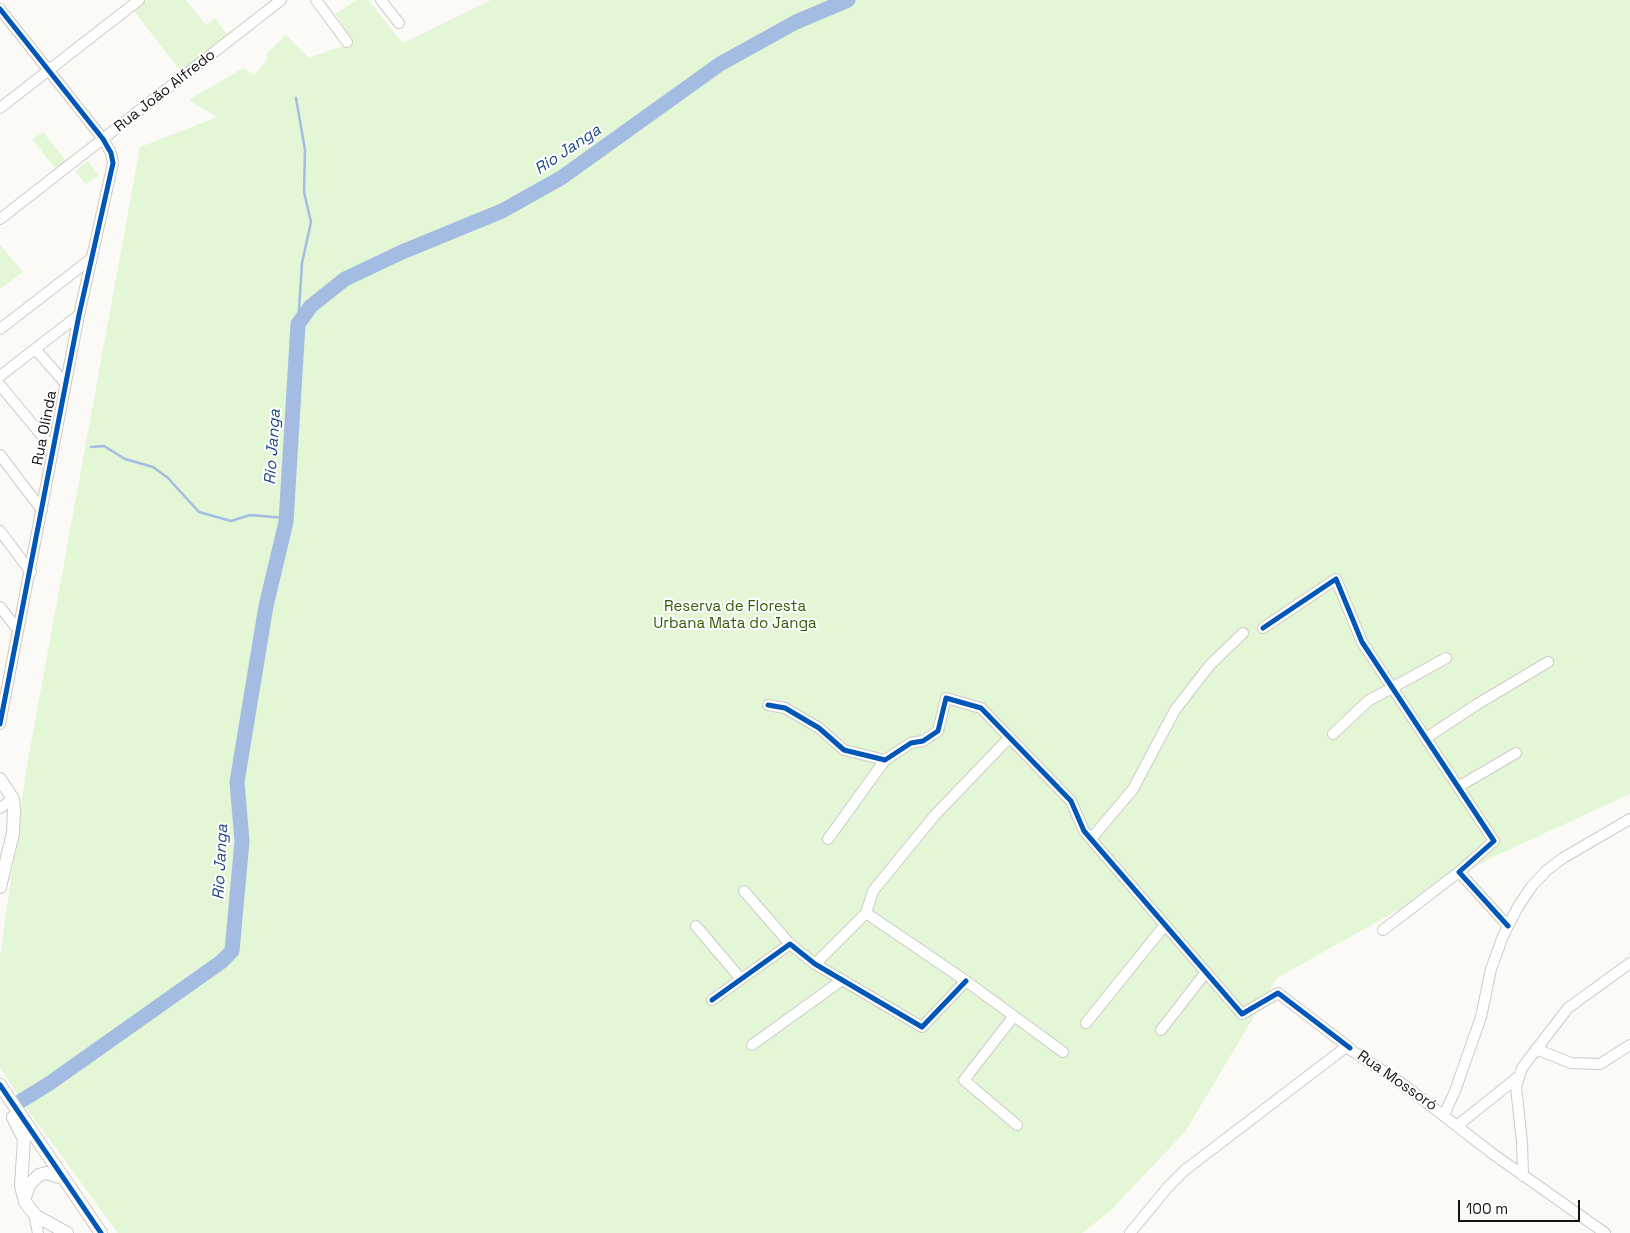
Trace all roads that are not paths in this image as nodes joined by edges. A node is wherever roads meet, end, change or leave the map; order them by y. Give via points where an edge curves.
1 (139, 0) edge
2 (282, 0) edge
3 (316, 0) edge
4 (381, 0) edge
5 (0, 9) edge
6 (399, 23) dead end
7 (347, 42) dead end
8 (49, 70) junction
9 (0, 108) edge
10 (103, 139) junction
11 (0, 219) edge
12 (92, 258) junction
13 (79, 315) junction
14 (0, 329) edge
15 (36, 350) junction
16 (0, 376) edge
17 (66, 384) junction
18 (0, 385) edge
19 (53, 449) junction
20 (0, 455) edge
21 (42, 510) junction
22 (0, 531) edge
23 (31, 572) junction
24 (0, 607) edge
25 (1263, 628) dead end
26 (18, 630) junction
27 (1243, 633) dead end
28 (1446, 658) dead end
29 (1548, 662) dead end
30 (1392, 687) junction
31 (3, 688) edge
32 (768, 705) dead end
33 (0, 724) edge
34 (1333, 734) dead end
35 (1010, 737) junction
36 (1426, 738) junction
37 (1516, 753) dead end
38 (885, 760) junction
39 (0, 779) edge
40 (1458, 786) junction
41 (13, 799) junction
42 (0, 808) edge
43 (1630, 819) edge
44 (828, 839) dead end
45 (1091, 839) junction
46 (1459, 872) junction
47 (0, 887) edge
48 (744, 891) dead end
49 (866, 913) junction
50 (1165, 925) junction
51 (696, 926) dead end
52 (1508, 926) junction
53 (1383, 930) dead end
54 (790, 944) junction
55 (1630, 963) edge
56 (814, 964) junction
57 (1206, 972) junction
58 (741, 979) junction
59 (842, 980) junction
60 (966, 981) junction
61 (712, 1000) dead end
62 (1014, 1016) junction
63 (1086, 1023) dead end
64 (1161, 1030) dead end
65 (752, 1045) dead end
66 (1630, 1045) edge
67 (1350, 1048) junction
68 (1536, 1049) junction
69 (1063, 1052) dead end
70 (1518, 1077) junction
71 (2, 1093) edge
72 (1444, 1115) junction
73 (1017, 1125) dead end
74 (1458, 1125) junction
75 (1523, 1176) junction
76 (63, 1178) junction
77 (24, 1202) junction
78 (34, 1214) junction
79 (52, 1229) edge
80 (38, 1233) edge
81 (67, 1233) edge
82 (100, 1233) edge
83 (1130, 1233) edge
84 (1605, 1233) edge

1 - 8 street
2 - 10 street, Rua João Alfredo
3 - 7 street
4 - 6 street
5 - 8 street, Rua Olinda
8 - 9 street
8 - 10 street, Rua Olinda
10 - 11 street, Rua João Alfredo
10 - 12 street, Rua Olinda via 114,163
12 - 13 street, Rua Olinda
12 - 14 street
13 - 15 street
13 - 17 street, Rua Olinda
15 - 16 street
15 - 17 street
17 - 19 street, Rua Olinda
18 - 19 street
19 - 21 street, Rua Olinda
20 - 21 street
21 - 23 street, Rua Olinda
22 - 23 street
23 - 26 street, Rua Olinda
24 - 26 street
25 - 30 street via 1336,579 1362,642
26 - 31 street, Rua Olinda
27 - 45 street via 1210,665 1175,710 1133,789
28 - 30 street
29 - 36 street
30 - 34 street via 1368,701
30 - 36 street
31 - 33 street, Rua Olinda
32 - 38 street via 785,708 819,728 844,750
35 - 38 street via 981,708 946,698 938,731
35 - 45 street via 1071,800 1084,831
35 - 49 street via 936,814 899,859 873,891
36 - 40 street
37 - 40 street
38 - 44 street
39 - 41 main road
40 - 46 street via 1494,841
41 - 42 street
41 - 47 main road via 13,833
43 - 52 street via 1547,870 1532,886
45 - 50 street
46 - 52 street
46 - 53 street
48 - 54 street
49 - 56 street
49 - 60 street
50 - 57 street
50 - 63 street
51 - 58 street
52 - 72 street via 1491,969 1481,1017
54 - 56 street
54 - 58 street
55 - 68 street via 1568,1008
56 - 59 street
57 - 64 street
57 - 67 street via 1242,1014 1278,993
58 - 61 street
59 - 60 street via 922,1028
59 - 65 street
60 - 62 street
62 - 69 street
62 - 73 street via 964,1080
66 - 68 street via 1600,1064 1571,1063
67 - 72 street, Rua Mossoró
67 - 83 street, Rua Mossoró via 1338,1051 1185,1170
68 - 70 street
70 - 74 street
70 - 75 street via 1516,1087
71 - 76 main road
71 - 77 main road via 24,1139
72 - 74 street, Rua Mossoró
74 - 75 street, Rua Mossoró
75 - 84 street, Rua Mossoró
76 - 77 main road via 46,1173 35,1177
76 - 82 main road
77 - 78 main road
78 - 79 main road
78 - 80 street
79 - 81 main road

